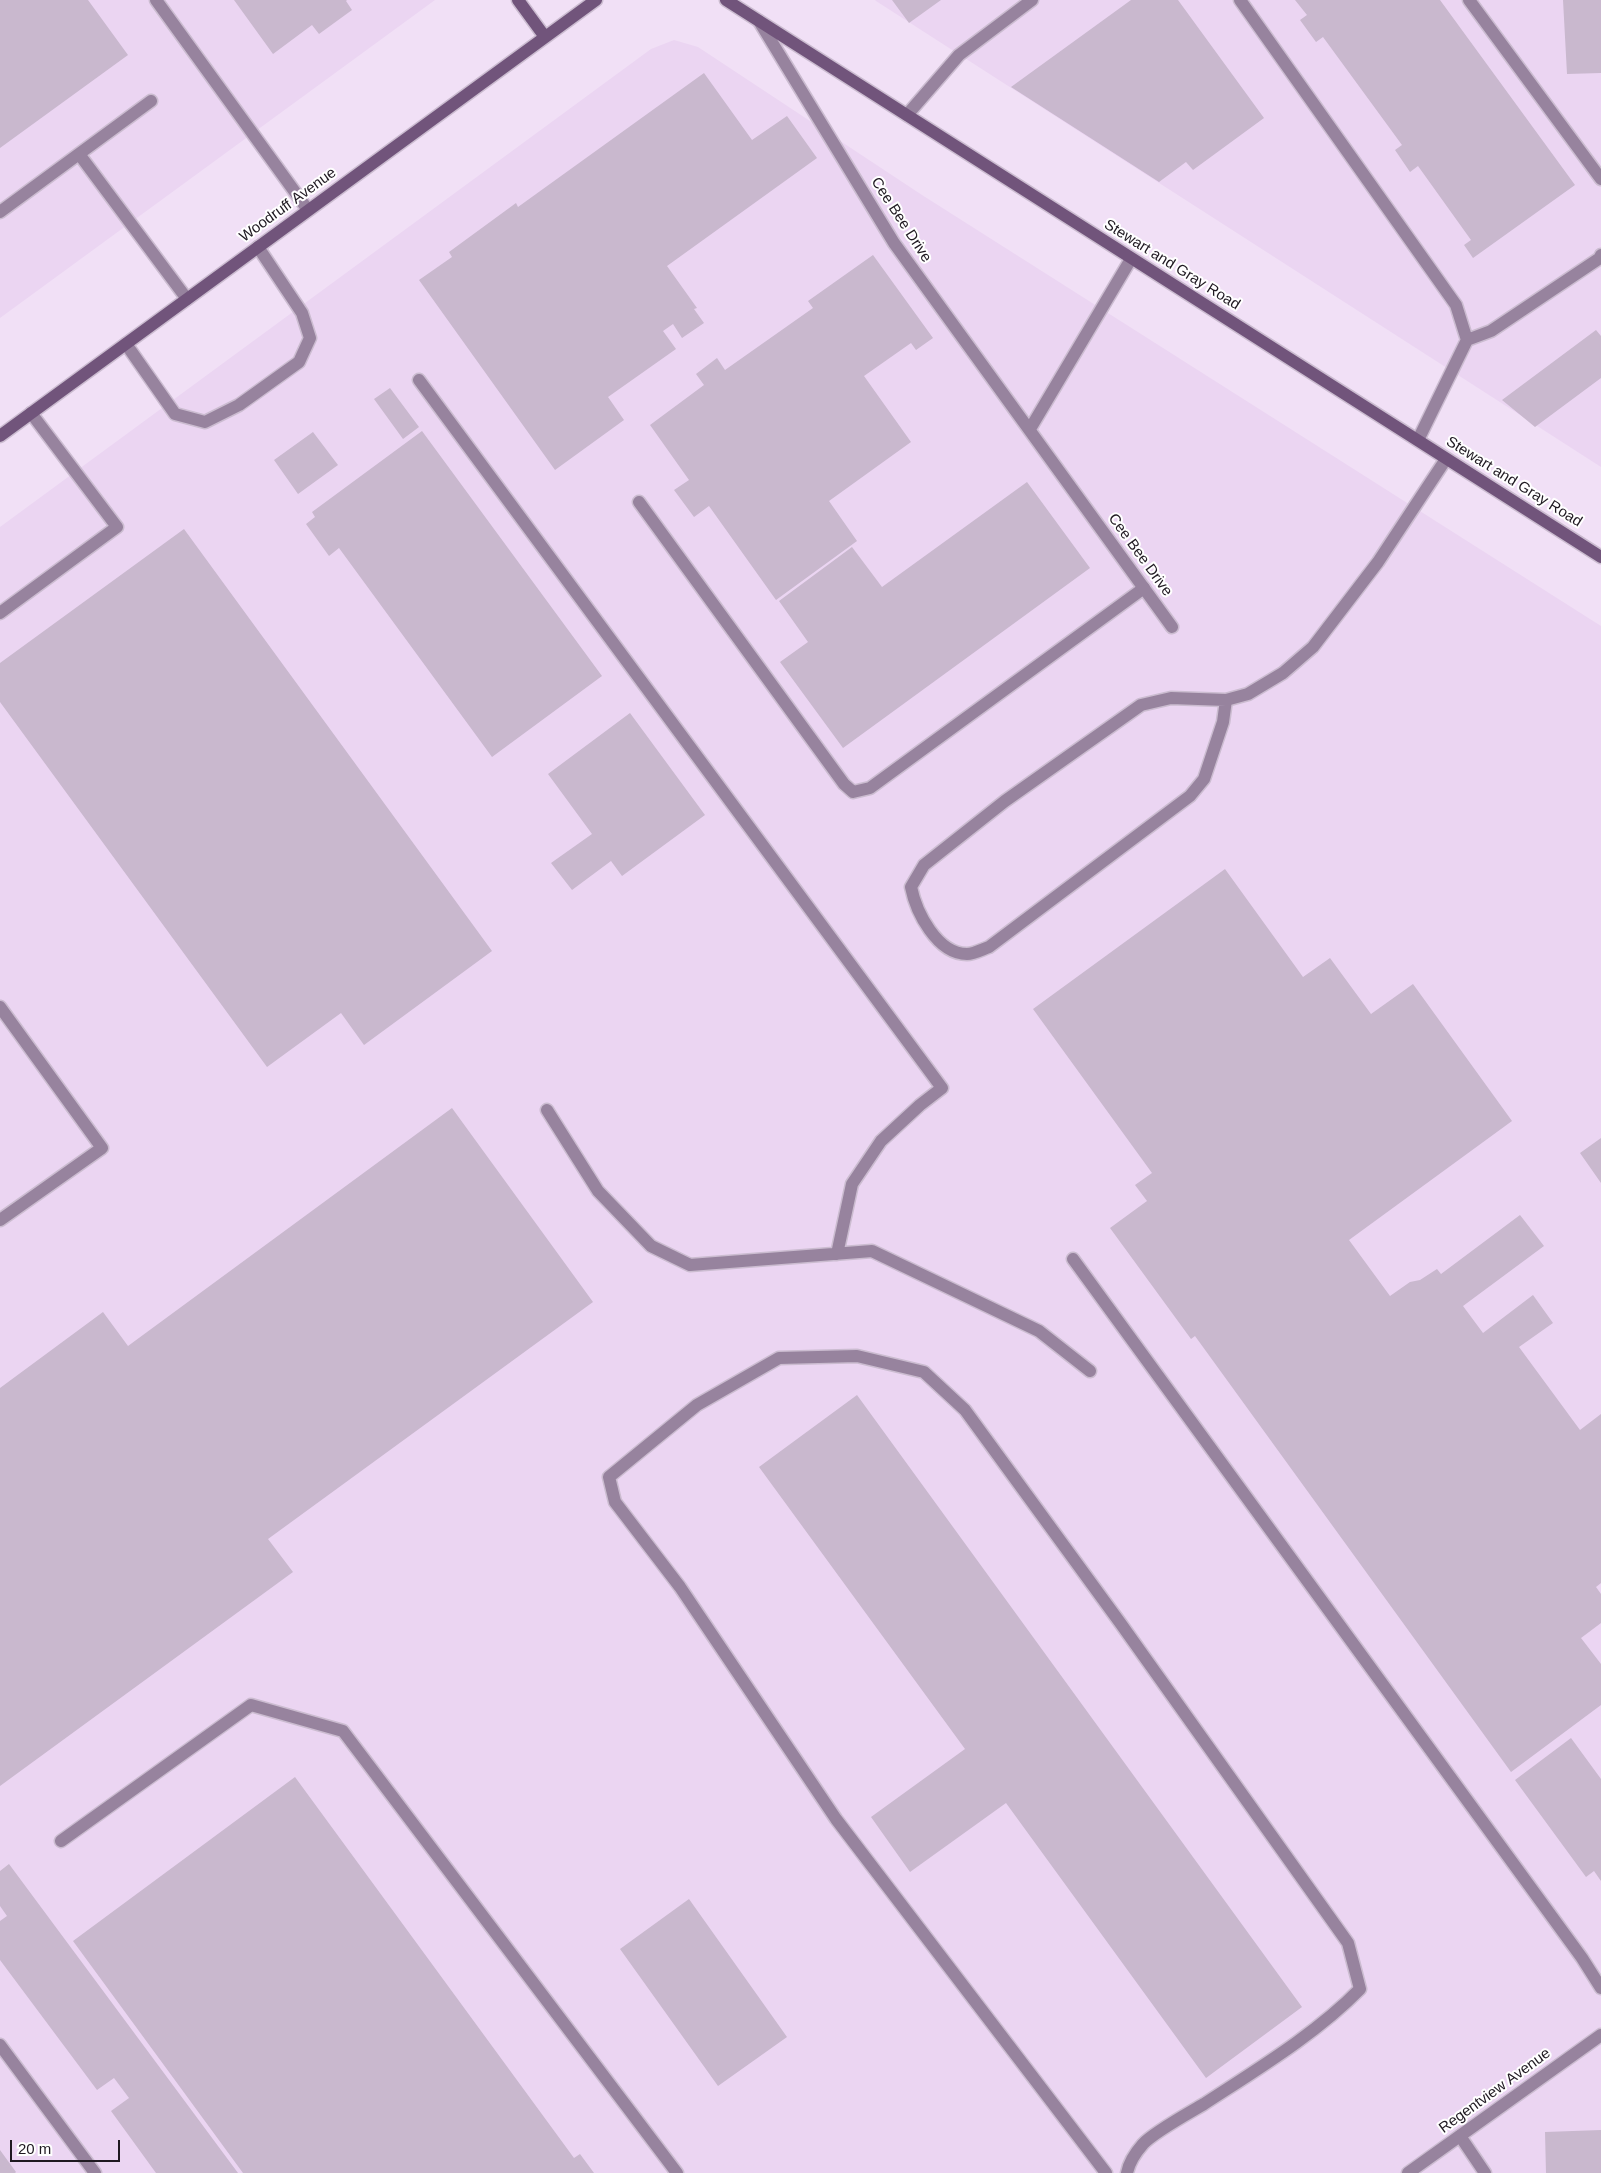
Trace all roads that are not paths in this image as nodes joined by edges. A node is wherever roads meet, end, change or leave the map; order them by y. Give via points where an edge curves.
1 (156, 0) edge
2 (518, 0) edge
3 (596, 0) edge
4 (726, 0) edge
5 (1032, 0) edge
6 (1240, 0) edge
7 (1469, 0) edge
8 (759, 21) junction
9 (545, 37) junction
10 (151, 101) dead end
11 (907, 116) junction
12 (79, 154) junction
13 (1601, 178) edge
14 (308, 210) junction
15 (0, 212) edge
16 (258, 247) junction
17 (1601, 255) edge
18 (1132, 259) junction
19 (187, 299) junction
20 (1467, 340) junction
21 (126, 344) junction
22 (419, 380) dead end
23 (31, 414) junction
24 (1030, 429) junction
25 (0, 436) edge
26 (1418, 440) junction
27 (1446, 459) junction
28 (639, 502) dead end
29 (1601, 557) edge
30 (1144, 588) junction
31 (0, 613) edge
32 (1172, 627) dead end
33 (1226, 700) junction
34 (0, 1007) edge
35 (547, 1110) dead end
36 (0, 1220) edge
37 (838, 1254) junction
38 (1073, 1259) dead end
39 (1090, 1371) dead end
40 (61, 1842) dead end
41 (1601, 1988) edge
42 (1601, 2035) edge
43 (0, 2045) edge
44 (1460, 2136) junction
45 (95, 2173) edge
46 (677, 2173) edge
47 (1106, 2173) edge
48 (1127, 2173) edge
49 (1408, 2173) edge
50 (1485, 2173) edge

1 - 14 street
2 - 9 main road
3 - 9 main road, Woodruff Avenue
4 - 8 main road, Stewart and Gray Road
5 - 11 street via 959,55
6 - 20 street via 1456,305
7 - 13 street
8 - 11 main road, Stewart and Gray Road
8 - 24 street, Cee Bee Drive via 894,243
9 - 14 main road, Woodruff Avenue
10 - 12 street
11 - 18 main road, Stewart and Gray Road
12 - 15 street
12 - 19 street
14 - 16 main road, Woodruff Avenue
16 - 19 main road, Woodruff Avenue
16 - 21 street via 302,313 310,338 299,362 239,405 205,422 176,414
17 - 20 street via 1491,331
18 - 24 street
18 - 26 main road, Stewart and Gray Road
19 - 21 main road, Woodruff Avenue
20 - 26 street
21 - 23 main road, Woodruff Avenue
22 - 37 street via 942,1088 881,1141 852,1184
23 - 25 main road, Woodruff Avenue
23 - 31 street via 117,527
24 - 30 street, Cee Bee Drive
26 - 27 main road, Stewart and Gray Road
27 - 29 main road, Stewart and Gray Road
27 - 33 street via 1378,562 1312,647 1263,685 1248,694
28 - 30 street via 844,784 854,792 870,788
30 - 32 street, Cee Bee Drive
33 - 33 street via 1171,698 1141,705 1005,802 924,865 913,880 911,887 917,909 928,930 957,952 968,954 990,947 1190,796 1204,779 1223,722
34 - 36 street via 102,1148
35 - 37 street via 598,1191 651,1246 690,1265
37 - 39 street via 872,1251 1039,1331
38 - 41 street
40 - 46 street via 250,1705 343,1731
42 - 44 street, Regentview Avenue
43 - 45 street
44 - 49 street, Regentview Avenue
44 - 50 street
47 - 48 street via 836,1819 680,1587 615,1502 609,1477 697,1405 779,1358 857,1356 924,1372 965,1410 1348,1943 1360,1989 1340,2009 1234,2084 1144,2142 1129,2164

